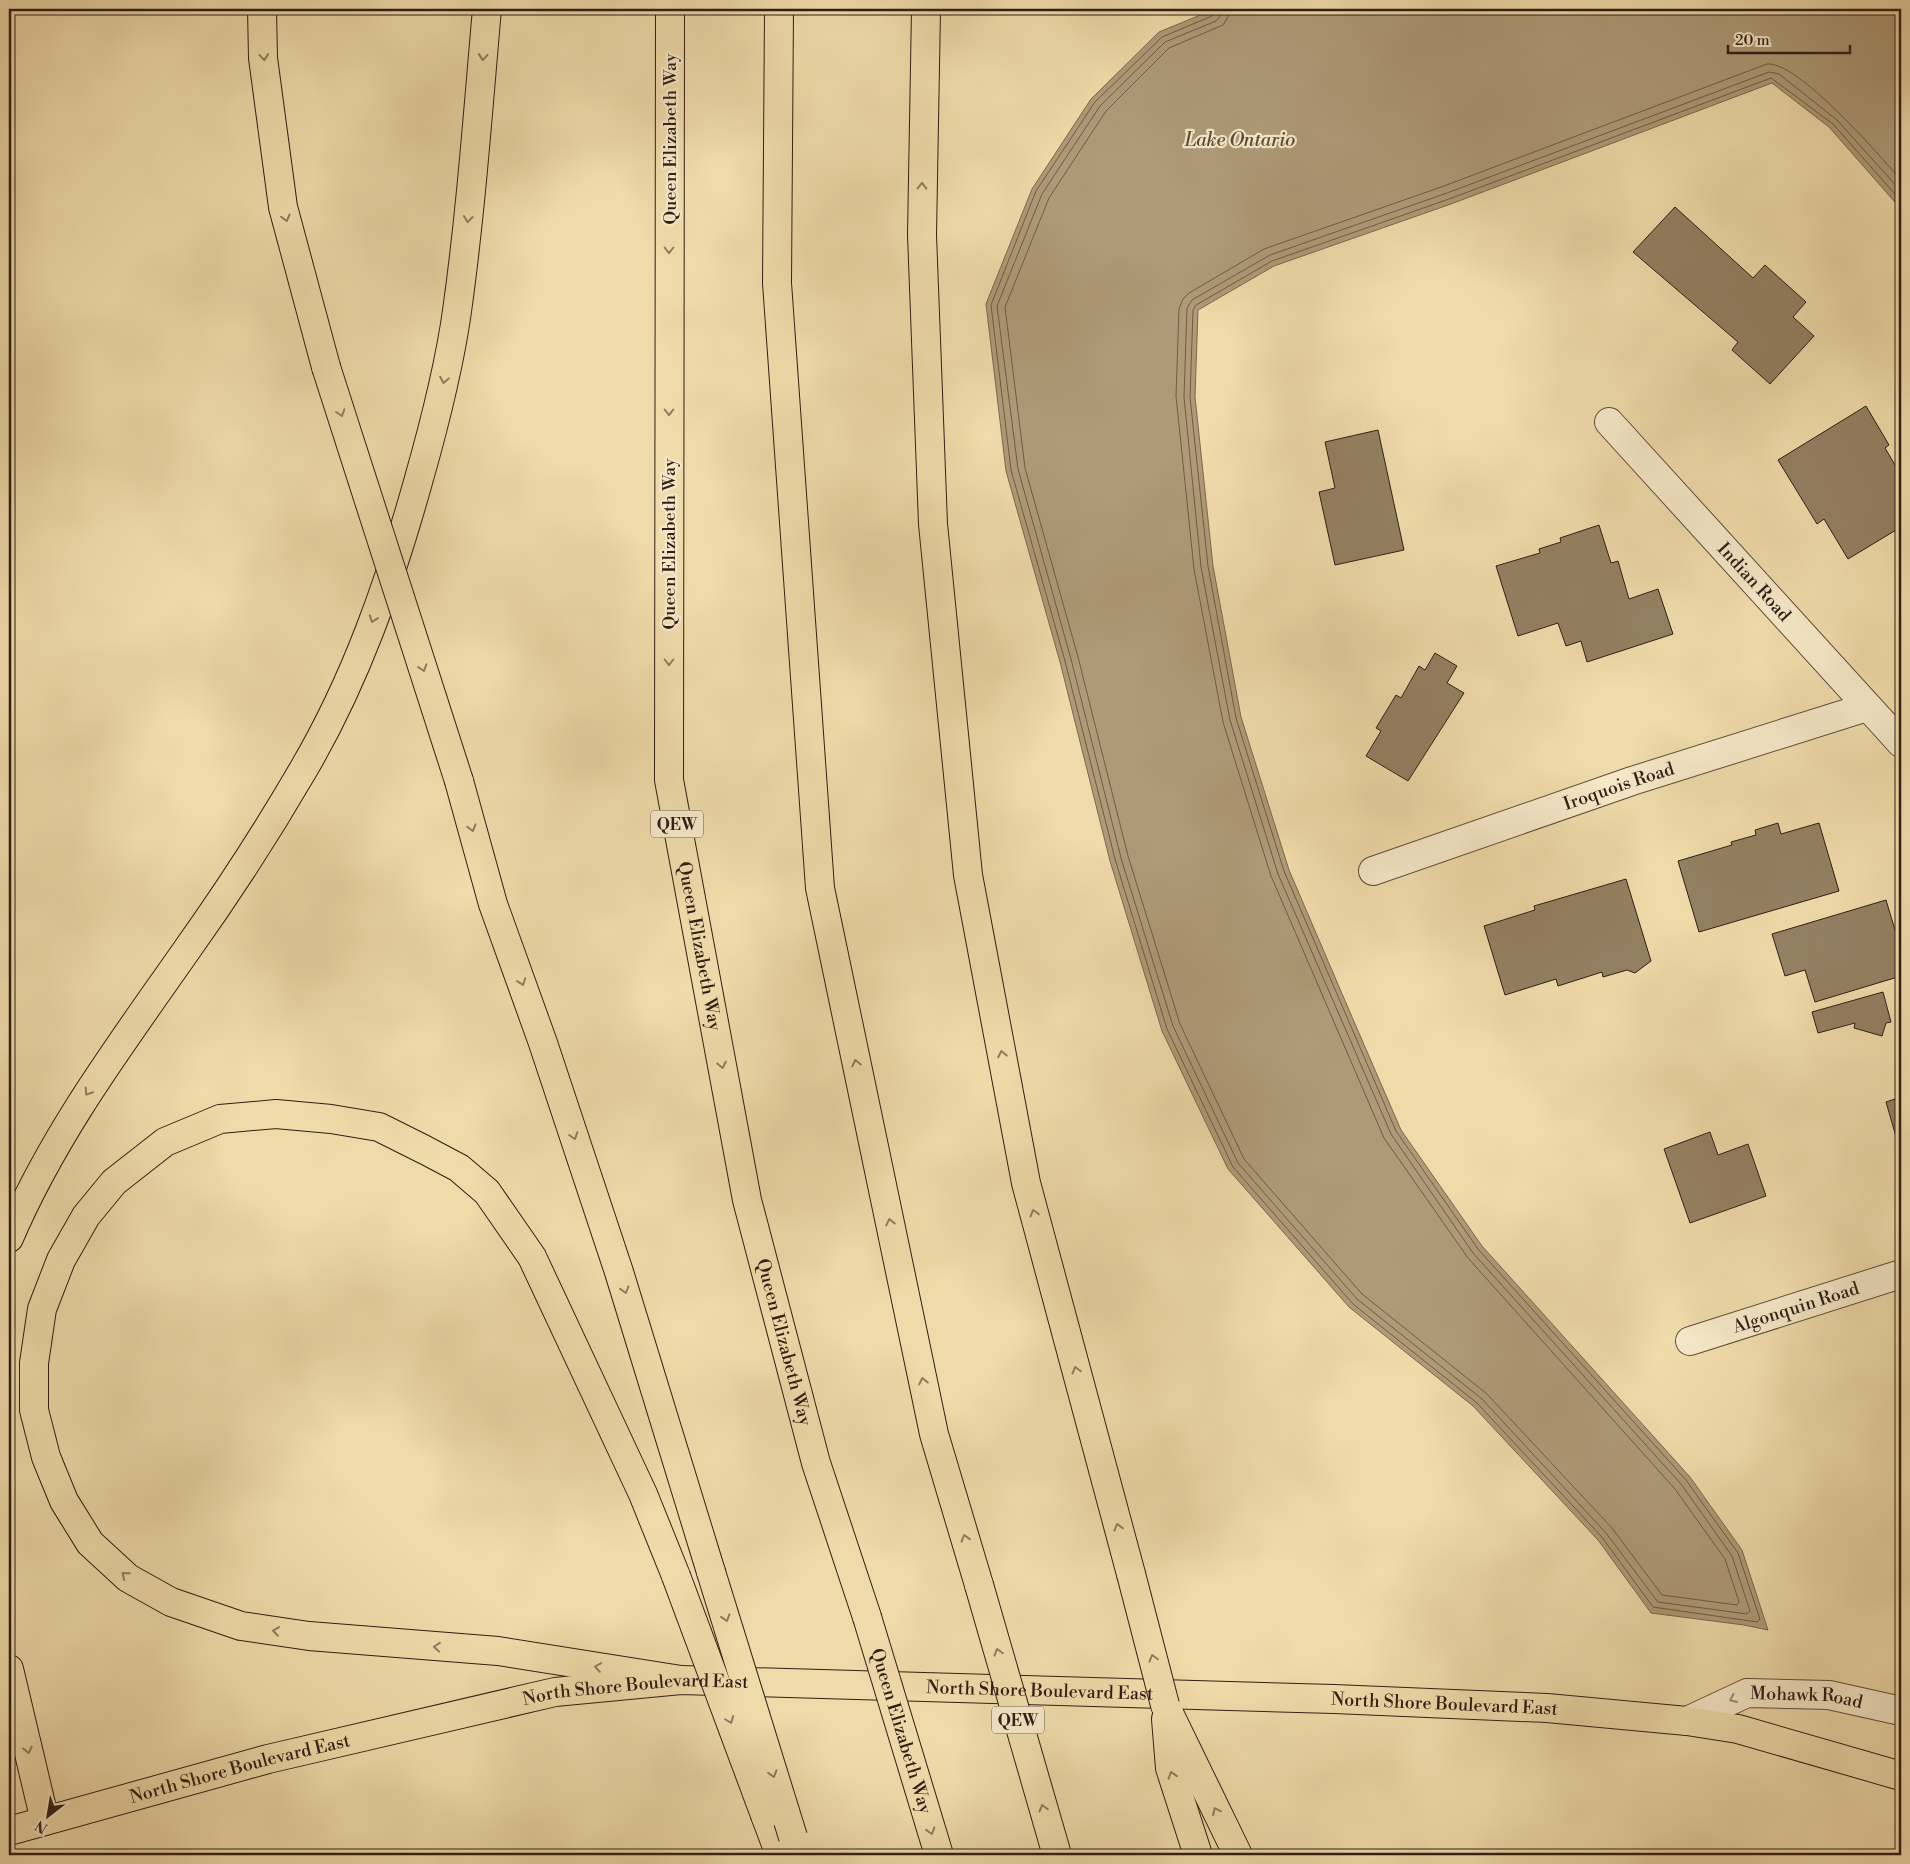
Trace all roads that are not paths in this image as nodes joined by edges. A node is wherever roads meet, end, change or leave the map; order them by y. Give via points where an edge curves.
1 (262, 9) edge
2 (487, 9) edge
3 (670, 9) edge
4 (779, 9) edge
5 (926, 9) edge
6 (1609, 422) dead end
7 (1867, 707) junction
8 (1901, 743) edge
9 (1373, 871) dead end
10 (9, 1238) edge
11 (1901, 1274) edge
12 (1690, 1341) dead end
13 (9, 1668) edge
14 (681, 1680) junction
15 (1165, 1705) junction
16 (1901, 1711) edge
17 (1687, 1721) junction
18 (1901, 1776) edge
19 (45, 1820) junction
20 (9, 1831) edge
21 (790, 1849) edge
22 (938, 1855) edge
23 (1057, 1855) edge
24 (1198, 1855) edge
25 (1238, 1855) edge

1 -> 21 main road, bridge via 263,58 284,208 326,366 459,781 493,904 620,1272 711,1572
2 -> 10 main road via 458,306 436,418 399,548 351,680 305,767 252,853 114,1051 68,1123 26,1199
3 -> 22 main road, Queen Elizabeth Way / QEW, bridge via 669,780 748,1200 816,1463 867,1617
23 -> 4 main road, QEW, bridge via 934,1434 820,888 777,283
15 -> 5 main road, bridge via 1026,1183 968,875 933,524 922,235
6 - 7 street, Indian Road
7 - 8 street, Indian Road
7 - 9 street, Iroquois Road via 1632,782
11 - 12 street, Algonquin Road
13 -> 19 main road
14 - 17 main road, North Shore Boulevard East via 1334,1699 1547,1708
14 - 19 main road, North Shore Boulevard East via 555,1692 268,1759 135,1798
14 -> 21 main road, bridge via 498,1651 309,1636 241,1626 170,1602 128,1578 90,1543 64,1501 46,1457 34,1410 34,1363 42,1309 61,1260 86,1216 114,1182 165,1142 220,1119 276,1114 379,1127 459,1168 487,1192 532,1257 643,1494 765,1815
24 -> 15 main road via 1170,1768
25 -> 15 main road
16 -> 17 street, Mohawk Road via 1829,1695 1747,1693
17 - 18 main road, North Shore Boulevard East via 1738,1730
19 - 20 main road, North Shore Boulevard East

